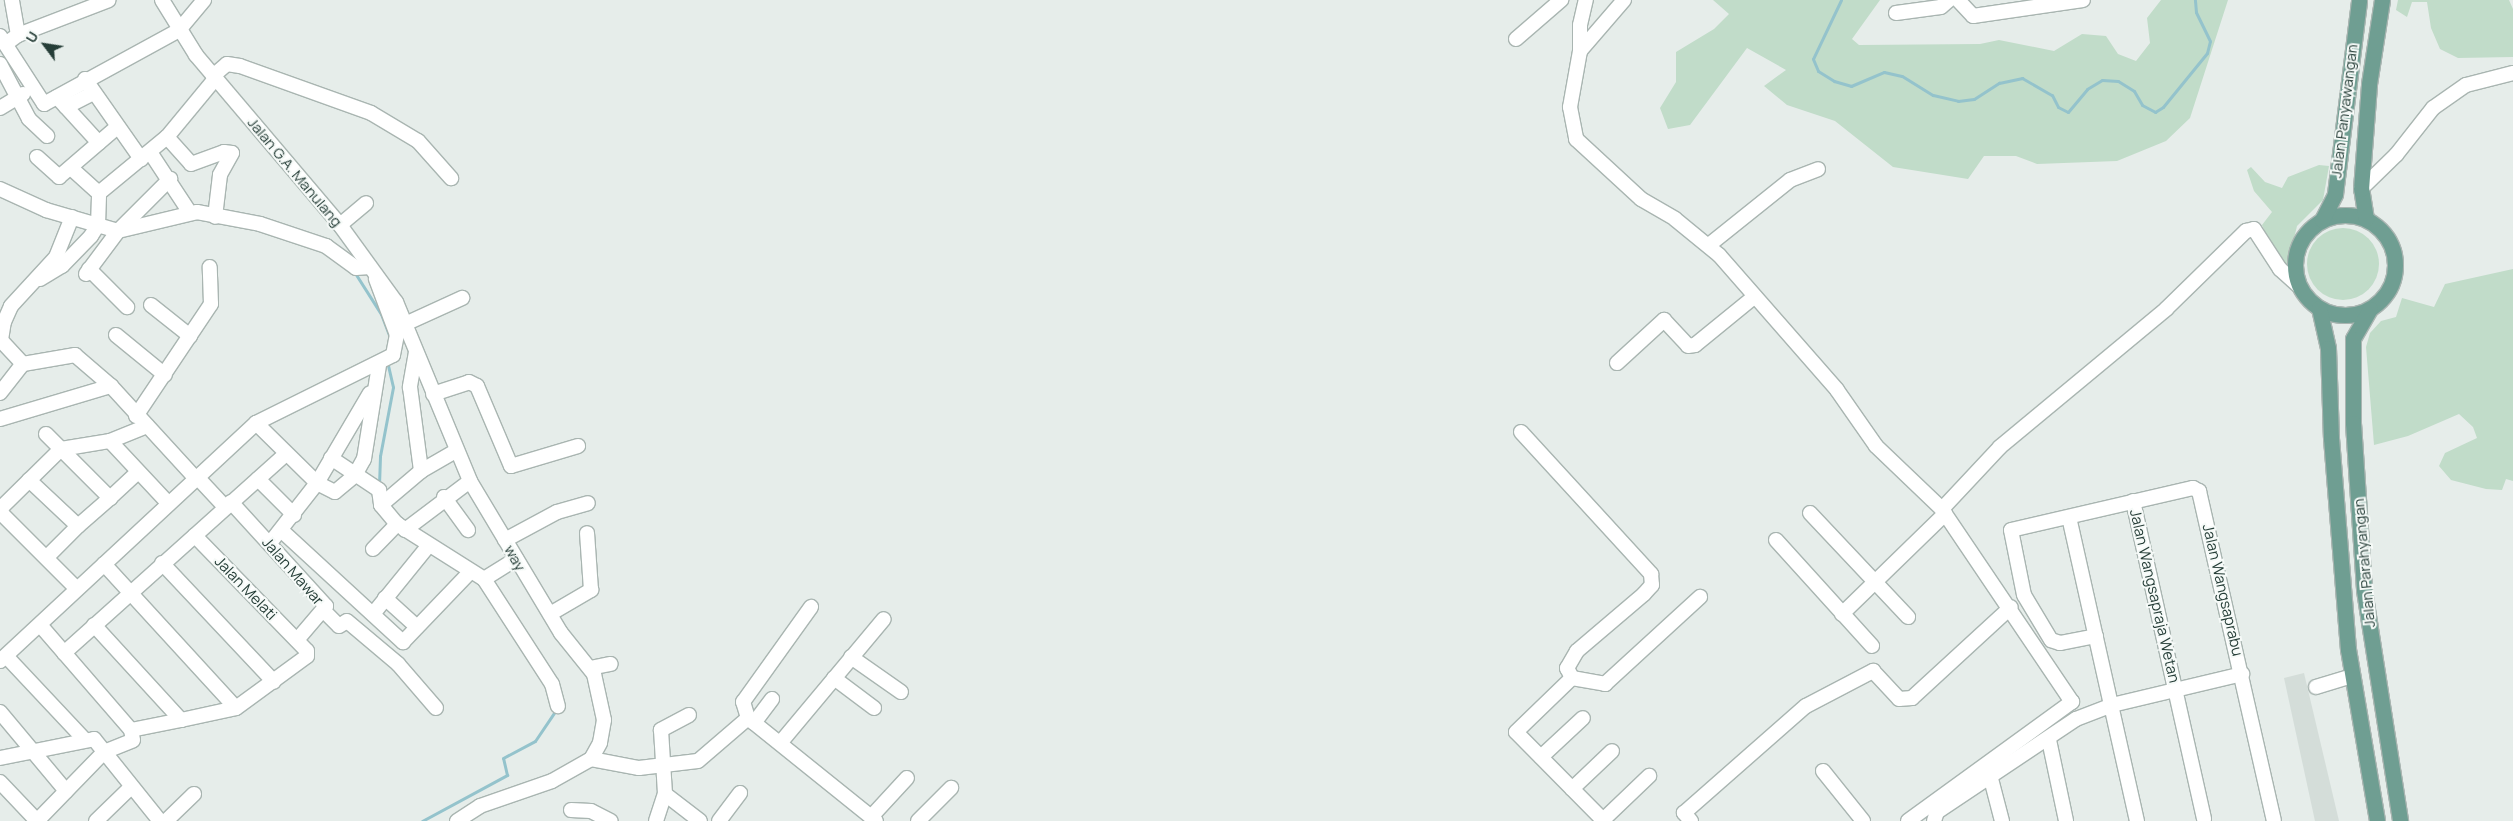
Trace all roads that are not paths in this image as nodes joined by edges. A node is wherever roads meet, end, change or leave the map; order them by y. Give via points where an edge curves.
1 (12, 0) edge
2 (109, 0) edge
3 (162, 0) edge
4 (204, 0) edge
5 (1561, 0) edge
6 (1586, 0) edge
7 (1624, 0) edge
8 (1948, 0) edge
9 (1958, 0) edge
10 (2082, 0) edge
11 (2359, 0) edge
12 (2382, 0) edge
13 (2026, 4) edge
14 (1896, 13) dead end
15 (179, 30) junction
16 (1516, 39) dead end
17 (6, 40) edge
18 (1580, 51) junction
19 (0, 64) edge
20 (2513, 72) edge
21 (214, 78) junction
22 (85, 79) junction
23 (31, 89) junction
24 (92, 94) junction
25 (16, 97) junction
26 (56, 97) junction
27 (0, 108) edge
28 (66, 108) junction
29 (116, 128) junction
30 (46, 136) dead end
31 (167, 137) junction
32 (100, 143) junction
33 (146, 156) junction
34 (37, 157) dead end
35 (71, 168) junction
36 (1818, 169) dead end
37 (451, 178) dead end
38 (170, 179) junction
39 (0, 189) edge
40 (2361, 189) junction
41 (99, 193) junction
42 (366, 203) dead end
43 (190, 213) junction
44 (215, 217) junction
45 (71, 218) junction
46 (2366, 219) junction
47 (2322, 220) junction
48 (340, 225) junction
49 (95, 231) junction
50 (115, 236) junction
51 (1708, 245) junction
52 (210, 268) dead end
53 (373, 272) junction
54 (40, 279) junction
55 (2299, 286) junction
56 (1755, 296) junction
57 (462, 298) dead end
58 (151, 306) dead end
59 (127, 307) dead end
60 (2318, 308) junction
61 (2370, 309) junction
62 (405, 324) junction
63 (116, 335) dead end
64 (190, 336) junction
65 (1, 340) edge
66 (416, 352) junction
67 (1617, 363) dead end
68 (23, 364) junction
69 (379, 365) junction
70 (165, 376) junction
71 (111, 386) junction
72 (373, 388) junction
73 (0, 393) edge
74 (433, 394) junction
75 (136, 416) junction
76 (0, 419) edge
77 (256, 423) junction
78 (147, 426) junction
79 (1521, 432) dead end
80 (46, 434) dead end
81 (110, 441) junction
82 (578, 446) dead end
83 (61, 449) junction
84 (455, 451) junction
85 (286, 454) junction
86 (331, 458) junction
87 (421, 471) junction
88 (138, 472) junction
89 (355, 474) junction
90 (197, 479) junction
91 (258, 479) junction
92 (29, 480) junction
93 (470, 481) junction
94 (317, 483) junction
95 (444, 497) junction
96 (110, 498) junction
97 (2133, 501) junction
98 (588, 503) dead end
99 (169, 504) junction
100 (228, 505) junction
101 (381, 505) junction
102 (1943, 511) junction
103 (1810, 513) dead end
104 (294, 515) junction
105 (2069, 517) junction
106 (78, 526) junction
107 (401, 527) junction
108 (282, 530) junction
109 (468, 530) dead end
110 (587, 534) dead end
111 (195, 536) junction
112 (505, 540) junction
113 (1776, 540) dead end
114 (270, 543) junction
115 (429, 545) junction
116 (373, 550) dead end
117 (47, 557) junction
118 (516, 559) junction
119 (162, 563) junction
120 (104, 564) junction
121 (472, 571) junction
122 (484, 579) junction
123 (1874, 582) junction
124 (75, 587) junction
125 (129, 594) junction
126 (1700, 597) dead end
127 (386, 598) junction
128 (811, 607) dead end
129 (2011, 607) junction
130 (324, 610) junction
131 (373, 614) junction
132 (550, 614) junction
133 (1842, 614) junction
134 (1908, 617) dead end
135 (884, 619) dead end
136 (40, 625) junction
137 (94, 625) junction
138 (417, 626) junction
139 (2096, 636) junction
140 (297, 640) junction
141 (1872, 646) dead end
142 (64, 653) junction
143 (851, 657) junction
144 (3, 658) edge
145 (611, 664) dead end
146 (590, 668) junction
147 (2242, 674) junction
148 (2352, 676) junction
149 (834, 678) junction
150 (1572, 678) junction
151 (274, 682) junction
152 (2316, 687) dead end
153 (2176, 690) junction
154 (901, 692) dead end
155 (772, 699) dead end
156 (2112, 705) junction
157 (558, 706) dead end
158 (236, 708) junction
159 (436, 708) dead end
160 (874, 708) dead end
161 (0, 712) edge
162 (689, 715) dead end
163 (1583, 718) dead end
164 (181, 720) junction
165 (751, 721) junction
166 (131, 730) junction
167 (85, 740) junction
168 (2048, 740) junction
169 (781, 742) junction
170 (1612, 751) dead end
171 (33, 752) junction
172 (104, 752) junction
173 (1541, 757) junction
174 (0, 758) edge
175 (591, 759) junction
176 (665, 765) junction
177 (1823, 771) dead end
178 (1990, 775) junction
179 (1649, 776) dead end
180 (907, 778) dead end
181 (0, 782) edge
182 (130, 788) junction
183 (951, 788) dead end
184 (1572, 789) junction
185 (66, 791) junction
186 (194, 794) dead end
187 (664, 794) junction
188 (740, 794) dead end
189 (571, 810) dead end
190 (868, 818) edge
191 (1684, 818) edge
192 (2204, 820) dead end
193 (37, 821) edge
194 (96, 821) edge
195 (160, 821) edge
196 (166, 821) edge
197 (457, 821) edge
198 (611, 821) edge
199 (656, 821) edge
200 (700, 821) edge
201 (719, 821) edge
202 (918, 821) edge
203 (1604, 821) edge
204 (1863, 821) edge
205 (1908, 821) edge
206 (1934, 821) edge
207 (2002, 821) edge
208 (2066, 821) edge
209 (2137, 821) edge
210 (2274, 821) edge
211 (2377, 821) edge
212 (2400, 821) edge

1 - 17 street
2 - 17 street
3 - 15 street, Jalan G.A. Manulang
4 - 15 street
5 - 16 street
6 - 18 street via 1580,25
7 - 18 street
8 - 14 street via 1941,7
9 - 13 street via 1973,16
10 - 13 street
11 - 47 main road, Jalan Panyawangan via 2335,194
12 - 40 main road, Jalan Panyawangan via 2369,84
15 - 21 street, Jalan G.A. Manulang
15 - 22 street
17 - 23 street
18 - 51 street via 1570,107 1576,139 1641,199
19 - 25 street
20 - 40 street via 2466,85 2439,103
21 - 31 street
21 - 37 street via 226,64 240,66 371,113 418,141
21 - 48 street, Jalan G.A. Manulang
22 - 24 street
22 - 26 street
23 - 25 street
23 - 26 street via 42,103
24 - 28 street
24 - 29 street
25 - 27 street
25 - 30 street
26 - 28 street
28 - 32 street
29 - 32 street
29 - 33 street
31 - 33 street
31 - 44 street via 191,164 224,152 232,153 220,175
32 - 35 street
33 - 38 street
33 - 41 street
34 - 35 street via 55,177
35 - 41 street
36 - 51 street via 1790,180
38 - 43 street
38 - 50 street
39 - 45 street
40 - 46 main road, Jalan Panyawangan
41 - 49 street
42 - 48 street
43 - 44 street
43 - 50 street
44 - 53 street via 305,237 333,249 356,268
45 - 49 street
45 - 54 street via 56,257
46 - 47 main road via 2336,215
46 - 61 main road via 2389,240 2395,262 2391,285
47 - 55 main road via 2300,241 2295,256
48 - 53 street, Jalan G.A. Manulang
49 - 50 street
49 - 54 street via 62,266
50 - 59 street via 87,271
51 - 56 street
52 - 64 street via 211,304
53 - 62 street, Jalan G.A. Manulang via 396,302
53 - 69 street via 376,287 397,335 393,355
54 - 65 street via 11,306
55 - 60 main road
55 - 102 street via 2280,269 2254,230 2246,231 2166,309 2000,447
56 - 67 street via 1695,345 1688,346 1664,320
56 - 102 street via 1837,390 1876,446
57 - 62 street
58 - 64 street
60 - 61 main road via 2344,316
60 - 148 main road, Jalan Parahyangan via 2328,348 2336,515
61 - 212 main road, Jalan Parahyangan via 2353,338 2353,423 2364,590
62 - 66 street, Jalan G.A. Manulang
63 - 70 street
64 - 70 street
65 - 68 street
66 - 74 street, way
66 - 87 street via 410,387
68 - 71 street, Jalan Mawar via 75,355
68 - 73 street
69 - 72 street
69 - 77 street via 296,401
70 - 75 street
71 - 75 street, Jalan Mawar
71 - 76 street
72 - 86 street
72 - 89 street via 364,459
74 - 82 street via 469,382 477,386 511,466
74 - 84 street, way
75 - 78 street, Jalan Mawar
77 - 85 street
77 - 90 street
78 - 81 street
78 - 90 street, Jalan Mawar
79 - 150 street via 1652,574 1652,585 1644,594 1577,651 1568,668
80 - 83 street
81 - 83 street
81 - 88 street
83 - 92 street
83 - 96 street
84 - 87 street
84 - 93 street, way
85 - 91 street
85 - 94 street
86 - 89 street
86 - 94 street
87 - 101 street
88 - 96 street
88 - 99 street
89 - 94 street via 336,492
89 - 101 street via 379,490
90 - 99 street
90 - 100 street, Jalan Mawar
91 - 100 street
91 - 104 street
92 - 106 street
92 - 117 street via 2,507 1,513
93 - 95 street
93 - 112 street, way
94 - 104 street
95 - 107 street
95 - 109 street
96 - 106 street
97 - 105 street, Jalan Wangsaprabu
97 - 147 street, Jalan Wangsaprabu via 2193,488 2202,496
97 - 153 street, Jalan Wangsapraja Wetan
98 - 112 street via 558,512
99 - 120 street
100 - 111 street
100 - 114 street, Jalan Mawar
101 - 107 street
102 - 123 street
102 - 129 street
103 - 123 street
104 - 108 street
105 - 139 street
105 - 139 street, Jalan Wangsaprabu via 2014,528 2009,534 2024,595 2051,640 2060,643
106 - 117 street
107 - 115 street
107 - 116 street
108 - 114 street
108 - 131 street
110 - 132 street via 592,588
111 - 119 street
111 - 140 street, Jalan Melati
112 - 118 street, way
113 - 133 street
114 - 130 street, Jalan Mawar via 326,605
115 - 121 street
115 - 127 street
117 - 124 street
118 - 122 street
118 - 132 street, way
119 - 125 street
119 - 151 street
120 - 124 street
120 - 125 street
121 - 122 street
121 - 138 street
122 - 157 street via 552,684
123 - 133 street
123 - 134 street
124 - 136 street
125 - 137 street
125 - 158 street
126 - 150 street via 1605,684
127 - 131 street
127 - 138 street
128 - 165 street via 743,702
129 - 191 street via 1912,698 1899,699 1873,671 1806,706
129 - 205 street via 2071,698 2070,707
130 - 140 street, Jalan Mawar
130 - 159 street via 339,626 347,621 398,664
131 - 138 street via 402,642
132 - 146 street, way
133 - 141 street
135 - 143 street
136 - 142 street
136 - 144 street
137 - 142 street
137 - 164 street
139 - 156 street
140 - 151 street via 308,656
142 - 166 street
143 - 149 street
143 - 154 street
144 - 167 street
145 - 146 street
146 - 175 street, way via 601,695 604,720 600,743
147 - 153 street
147 - 210 street, Jalan Wangsaprabu
148 - 152 street
148 - 211 main road, Jalan Parahyangan
149 - 160 street
149 - 169 street
150 - 173 street via 1516,732
151 - 158 street
153 - 156 street
153 - 192 street, Jalan Wangsapraja Wetan
155 - 165 street
156 - 168 street via 2076,719
156 - 209 street
158 - 164 street
161 - 171 street
162 - 176 street via 661,730
163 - 173 street
164 - 166 street
165 - 169 street
165 - 176 street via 698,761
166 - 172 street via 131,743
167 - 171 street
167 - 172 street via 96,740
168 - 178 street
168 - 208 street
169 - 190 street
170 - 184 street
171 - 174 street
171 - 185 street
172 - 182 street
172 - 185 street
173 - 184 street
175 - 176 street via 639,768
175 - 197 street via 552,781 480,806
176 - 187 street
177 - 204 street
178 - 206 street via 1937,812
178 - 207 street
179 - 203 street
180 - 190 street
181 - 193 street
182 - 194 street
182 - 195 street
183 - 202 street
184 - 203 street
185 - 193 street
186 - 196 street
187 - 199 street
187 - 200 street
188 - 201 street
189 - 198 street via 591,811

